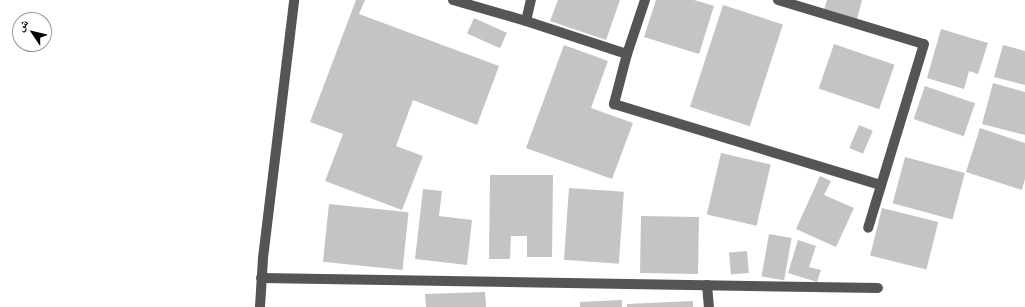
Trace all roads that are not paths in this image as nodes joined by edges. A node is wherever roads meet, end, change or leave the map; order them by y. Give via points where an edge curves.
1 (294, 0) edge
2 (452, 0) edge
3 (531, 0) edge
4 (645, 0) edge
5 (778, 0) edge
6 (526, 21) junction
7 (627, 54) junction
8 (881, 185) junction
9 (868, 228) dead end
10 (262, 278) junction
11 (707, 285) junction
12 (878, 288) dead end
13 (260, 307) edge
14 (709, 307) edge

1 - 10 street
2 - 6 street
3 - 6 street
4 - 7 street
5 - 8 street via 924,44
6 - 7 street
7 - 8 street via 614,104
8 - 9 street
10 - 11 street
10 - 13 street
11 - 12 street
11 - 14 street

